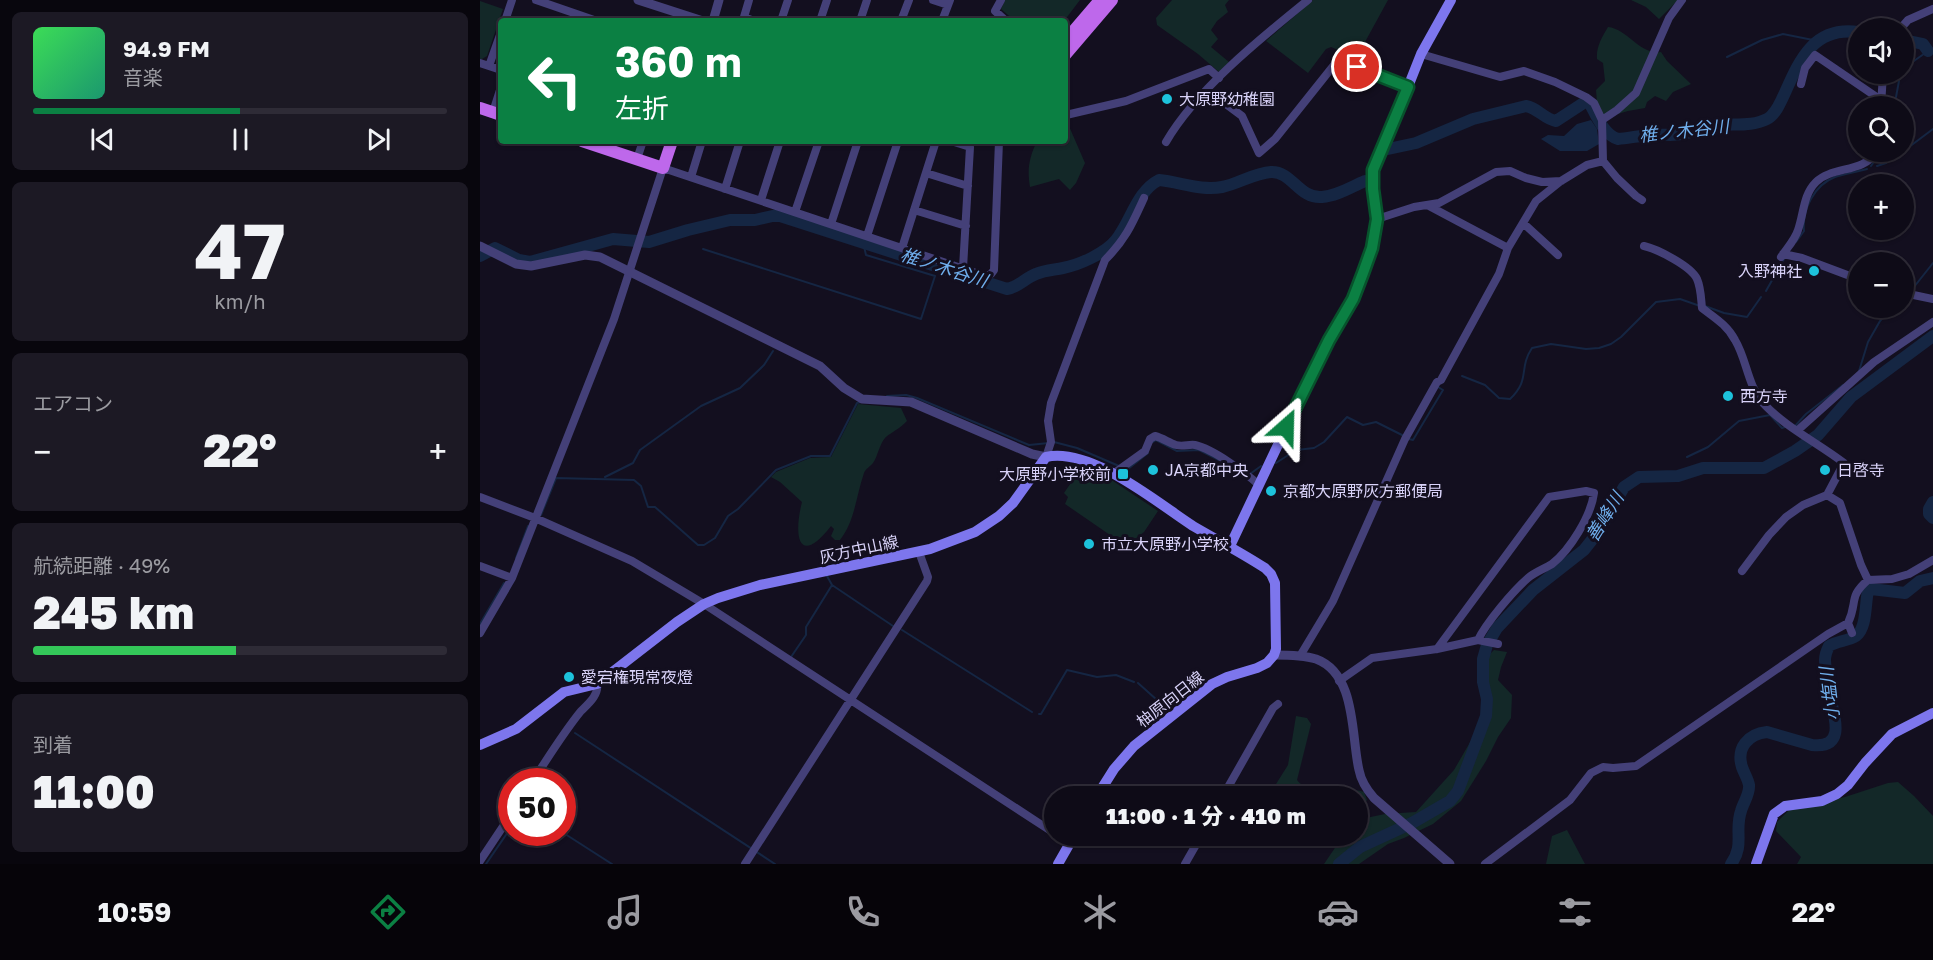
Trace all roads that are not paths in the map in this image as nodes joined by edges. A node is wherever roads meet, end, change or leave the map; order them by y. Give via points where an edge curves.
1 (512, 0) edge
2 (536, 0) edge
3 (638, 0) edge
4 (719, 0) edge
5 (749, 0) edge
6 (788, 0) edge
7 (827, 0) edge
8 (867, 0) edge
9 (909, 0) edge
10 (933, 0) edge
11 (1000, 0) edge
12 (1100, 0) edge
13 (1112, 0) edge
14 (1308, 0) edge
15 (1451, 0) edge
16 (1682, 0) edge
17 (949, 3) edge
18 (1933, 9) edge
19 (506, 18) edge
20 (588, 18) edge
21 (693, 18) edge
22 (714, 18) edge
23 (744, 18) edge
24 (782, 18) edge
25 (821, 18) edge
26 (861, 18) edge
27 (902, 18) edge
28 (943, 18) edge
29 (1003, 18) edge
30 (1913, 18) edge
31 (1068, 37) edge
32 (498, 40) edge
33 (1068, 51) edge
34 (1421, 54) junction
35 (480, 63) edge
36 (489, 66) junction
37 (498, 69) edge
38 (1219, 78) junction
39 (1801, 84) dead end
40 (1408, 87) junction
41 (1207, 90) junction
42 (1871, 96) edge
43 (480, 108) edge
44 (497, 113) edge
45 (1068, 116) edge
46 (1602, 124) junction
47 (1166, 142) dead end
48 (602, 144) edge
49 (642, 144) edge
50 (671, 144) edge
51 (701, 144) edge
52 (739, 144) edge
53 (779, 144) edge
54 (818, 144) edge
55 (857, 144) edge
56 (897, 144) edge
57 (935, 144) edge
58 (960, 144) edge
59 (999, 144) edge
60 (637, 159) junction
61 (1603, 161) junction
62 (1867, 162) edge
63 (663, 168) junction
64 (926, 173) junction
65 (691, 177) junction
66 (1561, 181) junction
67 (968, 186) junction
68 (725, 189) junction
69 (1144, 198) dead end
70 (761, 200) junction
71 (1642, 200) dead end
72 (1429, 206) junction
73 (914, 210) junction
74 (795, 212) junction
75 (1377, 219) junction
76 (1523, 223) junction
77 (831, 224) junction
78 (966, 226) junction
79 (867, 236) junction
80 (480, 246) edge
81 (1644, 246) dead end
82 (902, 248) junction
83 (1508, 248) junction
84 (1558, 255) dead end
85 (963, 268) junction
86 (629, 270) junction
87 (1848, 275) edge
88 (1914, 295) edge
89 (1933, 299) edge
90 (1933, 322) edge
91 (1799, 431) junction
92 (1046, 457) junction
93 (1113, 474) junction
94 (1259, 485) junction
95 (1827, 495) junction
96 (480, 496) edge
97 (536, 518) junction
98 (1230, 546) junction
99 (919, 552) junction
100 (1933, 560) edge
101 (480, 566) edge
102 (1742, 571) dead end
103 (512, 579) junction
104 (1868, 580) junction
105 (704, 604) junction
106 (1848, 623) junction
107 (480, 633) edge
108 (1852, 633) dead end
109 (1481, 640) junction
110 (1498, 644) dead end
111 (1437, 649) junction
112 (1274, 655) junction
113 (1300, 656) junction
114 (1339, 681) junction
115 (597, 684) junction
116 (850, 700) junction
117 (1278, 704) dead end
118 (1933, 712) edge
119 (480, 745) edge
120 (541, 768) edge
121 (1104, 786) edge
122 (1229, 786) edge
123 (1044, 826) edge
124 (498, 834) edge
125 (1069, 846) edge
126 (1195, 846) edge
127 (480, 861) edge
128 (745, 864) edge
129 (1060, 864) edge
130 (1185, 864) edge
131 (1450, 864) edge
132 (1485, 864) edge
133 (1756, 864) edge

1 - 19 street
2 - 20 street
3 - 21 street
4 - 22 street
5 - 23 street
6 - 24 street
7 - 25 street
8 - 26 street
9 - 27 street
10 - 17 street
11 - 29 street via 995,11
12 - 31 main road
13 - 33 main road
14 - 38 street
15 - 34 main road
16 - 46 street via 1669,18 1636,93
17 - 28 street
18 - 30 street
32 - 36 street
34 - 40 main road
34 - 46 street via 1500,77 1524,71 1555,82 1594,103
35 - 36 street
36 - 37 street
38 - 41 street
38 - 45 street via 1209,69 1126,101
39 - 42 street via 1805,68 1815,55
40 - 41 street via 1338,60 1275,139 1259,153 1242,116
40 - 75 main road via 1373,170
41 - 47 street
43 - 44 main road
46 - 61 street
48 - 60 main road
49 - 60 street
50 - 63 main road
51 - 65 street
52 - 68 street
53 - 70 street
54 - 74 street
55 - 77 street
56 - 79 street
57 - 64 street
58 - 67 street via 970,147
59 - 85 street via 994,270 985,276
60 - 63 main road
61 - 66 street via 1587,165
61 - 71 street
62 - 87 street via 1822,177 1814,184 1795,236 1782,255
63 - 65 street
63 - 86 street
64 - 67 street
64 - 73 street
65 - 68 street
66 - 72 street via 1542,182 1510,171 1496,172
66 - 76 street via 1536,201
67 - 78 street
68 - 70 street
69 - 92 street via 1130,230 1106,260 1054,394 1048,421 1051,442
70 - 74 street
72 - 75 street
72 - 83 street
73 - 78 street
73 - 82 street
74 - 77 street
75 - 94 main road via 1372,248 1353,299 1323,350
76 - 83 street
76 - 84 street
77 - 79 street
78 - 85 street
79 - 82 street
80 - 86 street via 522,266 592,255
81 - 91 street via 1654,248 1694,274 1702,305 1736,341 1750,382 1762,401
82 - 85 street
83 - 113 street via 1463,343 1406,437 1334,601
86 - 92 street via 820,366 853,395 910,402
86 - 97 street via 614,319
88 - 89 street
90 - 91 street via 1874,362
91 - 95 street via 1844,463
92 - 93 main road via 1075,457
92 - 99 main road, 灰方中山線 via 1013,503 988,525
93 - 94 street via 1145,451 1155,436 1181,446 1195,445 1243,470
93 - 98 main road
94 - 98 main road
95 - 102 street via 1786,517
95 - 104 street via 1840,503
96 - 97 street
97 - 103 street
97 - 105 street via 632,561
98 - 112 main road via 1265,568 1275,580
99 - 105 main road, 灰方中山線 via 760,585
99 - 116 street via 927,582
100 - 104 street via 1893,579
101 - 103 street
103 - 107 street
104 - 106 street via 1853,597 1854,608
105 - 115 main road, 灰方中山線
105 - 116 street
106 - 108 street
106 - 132 street via 1636,766 1603,767 1591,773 1570,800
109 - 110 street
109 - 111 street
109 - 111 street via 1484,627 1528,578 1552,564 1573,542 1594,493 1549,497
111 - 114 street via 1372,658
112 - 113 street
112 - 121 main road, 柚原向日線 via 1257,668 1212,684 1134,746
113 - 114 street via 1316,659
114 - 131 street via 1351,712 1361,778 1374,798
115 - 119 main road, 灰方中山線 via 564,692 516,729
115 - 120 street via 593,697
116 - 123 street
116 - 128 street
117 - 122 street
118 - 133 main road via 1892,734 1837,794 1822,801 1785,806 1774,814
124 - 127 street
125 - 129 main road
126 - 130 street

